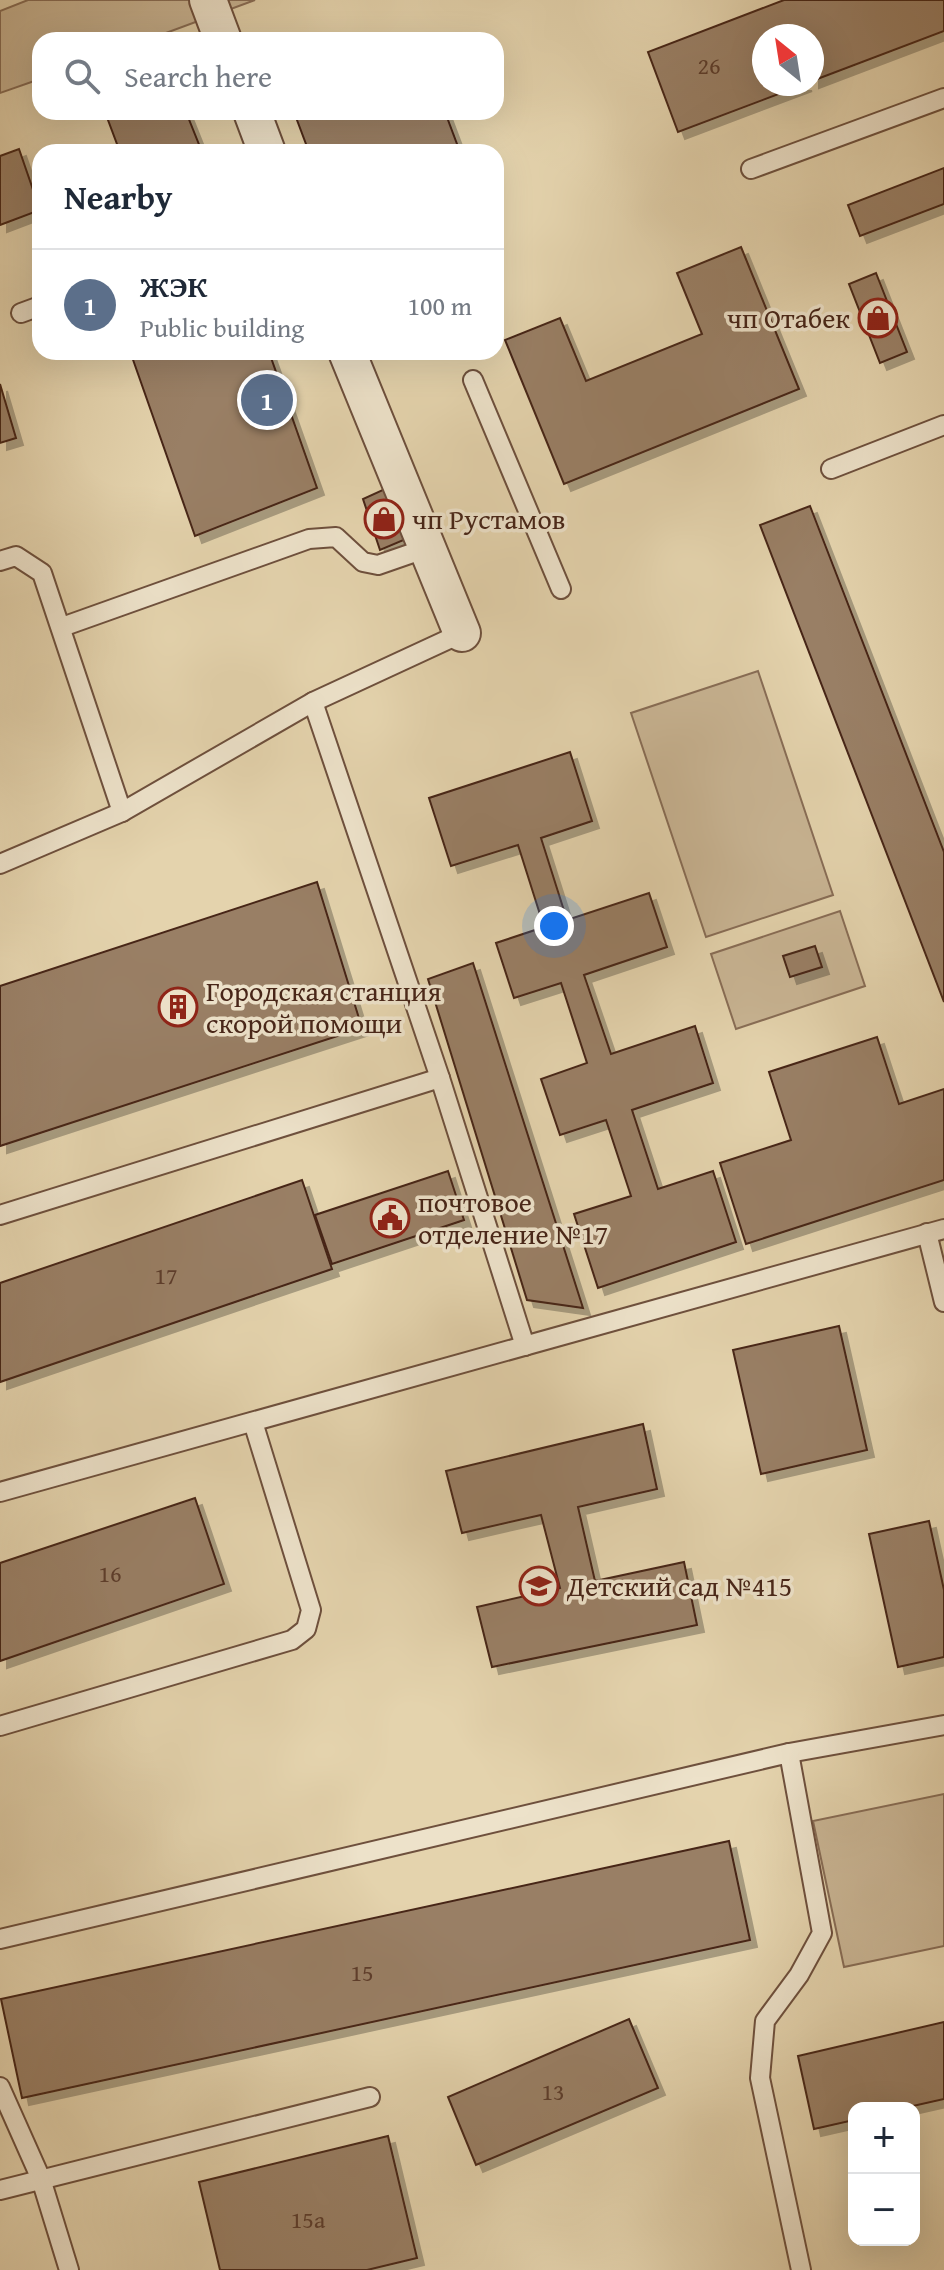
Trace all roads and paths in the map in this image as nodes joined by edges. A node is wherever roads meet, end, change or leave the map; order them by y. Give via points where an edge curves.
1 (208, 0) edge
2 (220, 32) edge
3 (944, 98) edge
4 (255, 120) edge
5 (264, 144) edge
6 (751, 169) dead end
7 (32, 309) edge
8 (21, 313) dead end
9 (350, 360) edge
10 (473, 380) dead end
11 (944, 425) edge
12 (831, 469) dead end
13 (427, 548) junction
14 (0, 561) edge
15 (561, 589) dead end
16 (62, 627) junction
17 (462, 633) joint
18 (313, 702) junction
19 (122, 812) junction
20 (0, 864) edge
21 (440, 1078) junction
22 (0, 1215) edge
23 (935, 1231) edge
24 (944, 1302) edge
25 (525, 1346) junction
26 (253, 1422) junction
27 (0, 1492) edge
28 (944, 1725) edge
29 (0, 1726) edge
30 (789, 1753) junction
31 (0, 1939) edge
32 (0, 2087) edge
33 (370, 2097) dead end
34 (41, 2179) junction
35 (0, 2190) edge
36 (69, 2270) edge
37 (801, 2270) edge

1 - 2 street
3 - 6 lane
4 - 5 street
7 - 8 lane
9 - 13 street
10 - 15 lane
11 - 12 lane
13 - 16 lane via 378,565 363,562 336,537 309,539
13 - 17 street
14 - 16 lane via 16,556 42,573
16 - 19 lane
17 - 18 lane
18 - 19 lane
18 - 21 lane
19 - 20 lane
21 - 22 lane
21 - 25 lane
23 - 24 lane
23 - 25 lane
25 - 26 lane
26 - 27 lane
26 - 29 lane via 311,1610 306,1629 292,1640
28 - 30 lane
30 - 31 lane
30 - 37 lane via 822,1933 765,2021 760,2078
32 - 34 lane
33 - 34 lane
34 - 35 lane
34 - 36 lane

